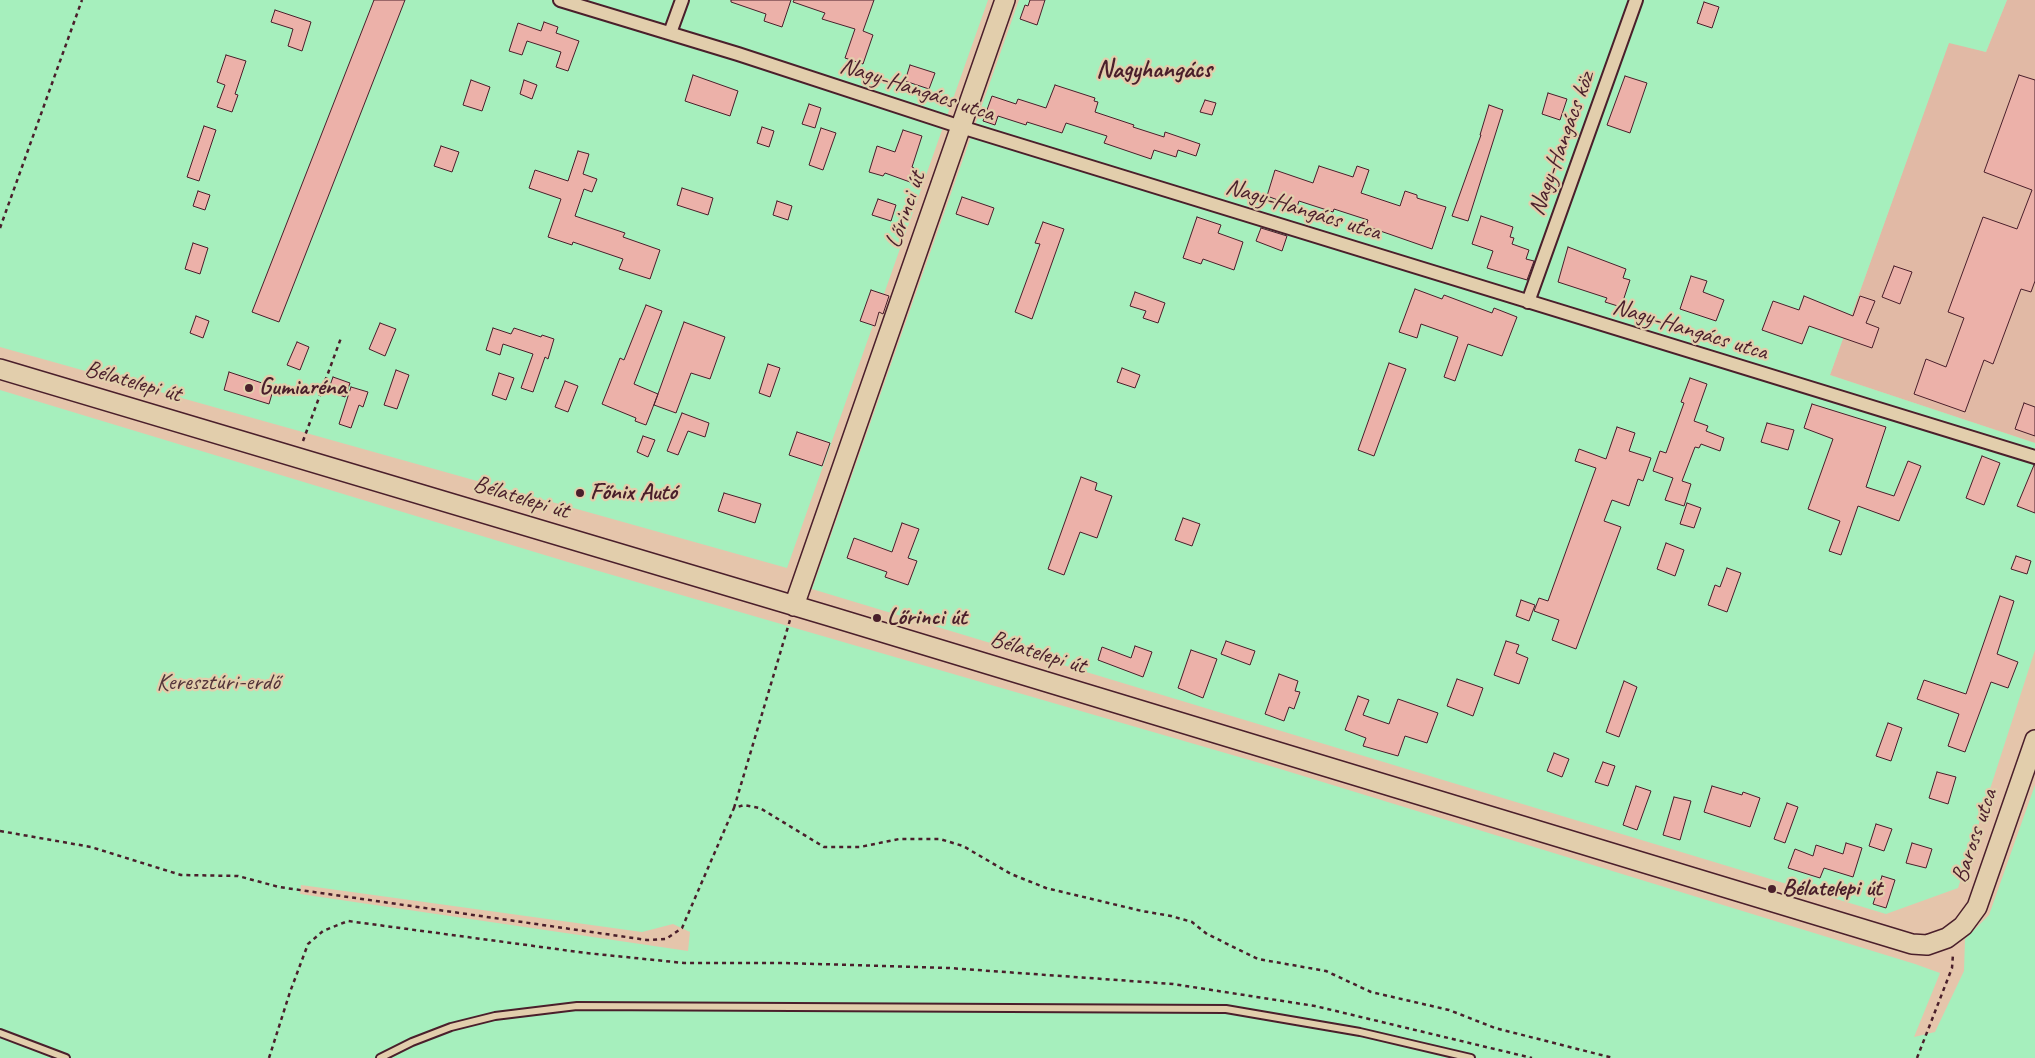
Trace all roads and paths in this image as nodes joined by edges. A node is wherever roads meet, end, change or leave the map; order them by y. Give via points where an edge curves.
1 (82, 0) edge
2 (560, 0) edge
3 (682, 0) edge
4 (1005, 0) edge
5 (1636, 0) edge
6 (670, 33) junction
7 (961, 127) junction
8 (0, 228) edge
9 (1528, 302) junction
10 (341, 338) dead end
11 (0, 369) edge
12 (297, 457) junction
13 (2035, 457) edge
14 (794, 606) junction
15 (2035, 740) edge
16 (734, 808) junction
17 (0, 831) edge
18 (1947, 938) junction
19 (0, 1033) edge
20 (66, 1058) edge
21 (270, 1058) edge
22 (380, 1058) edge
23 (1471, 1058) edge
24 (1532, 1058) edge
25 (1612, 1058) edge
26 (1917, 1058) edge

1 - 8 path
2 - 6 street, Nagy-Hangács utca
3 - 6 street
4 - 7 main road, Lőrinci út
5 - 9 street, Nagy-Hangács köz
6 - 7 street, Nagy-Hangács utca
7 - 9 street, Nagy-Hangács utca
7 - 14 main road, Lőrinci út
9 - 13 street, Nagy-Hangács utca
10 - 12 path
11 - 12 main road, Bélatelepi út
12 - 14 main road, Bélatelepi út
14 - 16 path
14 - 18 main road, Bélatelepi út via 1912,944 1927,945
15 - 18 main road, Baross utca via 1977,908 1963,926
16 - 17 path via 682,928 666,939 647,940 279,887 238,876 181,875 91,847
16 - 25 path via 744,805 760,808 824,847 860,847 899,839 940,838 963,846 1011,874 1046,888 1192,922 1207,934 1258,959 1326,971 1371,992 1449,1010 1495,1028
18 - 26 path via 1953,954 1952,968
19 - 20 lane
21 - 24 path via 308,944 323,931 348,921 586,954 684,963 949,968 1173,984 1315,1006
22 - 23 lane via 451,1027 495,1016 577,1006 1226,1009 1360,1032

